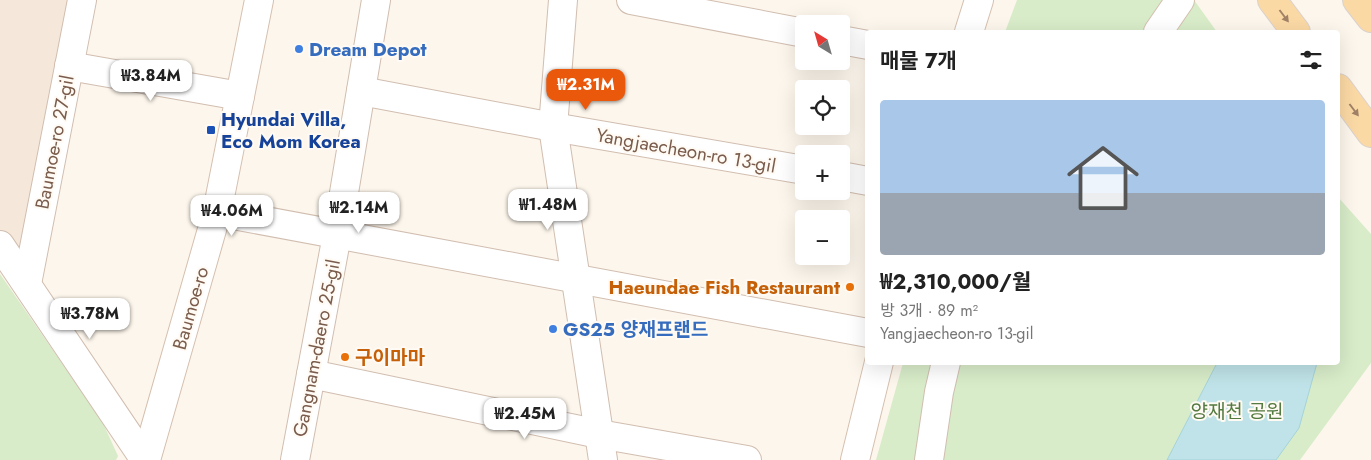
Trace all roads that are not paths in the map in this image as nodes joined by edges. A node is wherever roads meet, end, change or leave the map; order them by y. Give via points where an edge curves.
1 (82, 0) edge
2 (259, 0) edge
3 (376, 0) edge
4 (563, 0) edge
5 (631, 0) edge
6 (978, 0) edge
7 (1180, 0) edge
8 (1272, 0) edge
9 (1357, 0) edge
10 (1371, 18) edge
11 (970, 30) edge
12 (1159, 30) edge
13 (1294, 30) edge
14 (795, 31) edge
15 (850, 42) edge
16 (865, 44) edge
17 (70, 66) junction
18 (361, 91) junction
19 (1340, 91) edge
20 (240, 96) junction
21 (553, 127) junction
22 (1371, 133) edge
23 (795, 168) edge
24 (850, 178) edge
25 (865, 180) edge
26 (217, 212) junction
27 (337, 234) junction
28 (0, 245) edge
29 (576, 279) junction
30 (27, 284) junction
31 (865, 332) edge
32 (878, 365) edge
33 (945, 365) edge
34 (312, 374) junction
35 (601, 447) edge
36 (146, 460) edge
37 (294, 460) edge
38 (747, 460) edge
39 (854, 460) edge
40 (929, 460) edge

1 - 17 street, Baumoe-ro 27-gil
2 - 20 street, Baumoe-ro
3 - 18 street, Gangnam-daero 25-gil
4 - 21 street
5 - 14 street
6 - 11 street
7 - 12 street
8 -> 13 main road
9 - 10 main road
15 - 16 street
17 - 20 street
17 - 30 street, Baumoe-ro 27-gil
18 - 21 street, Yangjaecheon-ro 13-gil
18 - 27 street, Gangnam-daero 25-gil
19 -> 22 main road
20 - 26 street, Baumoe-ro
21 - 23 street, Yangjaecheon-ro 13-gil
21 - 29 street
24 - 25 street
26 - 27 street
26 - 36 street, Baumoe-ro
27 - 29 street
27 - 34 street, Gangnam-daero 25-gil
28 - 30 street
29 - 31 street
29 - 35 street
30 - 36 street
32 - 39 street
33 - 40 street
34 - 35 street
34 - 37 street, Gangnam-daero 25-gil
35 - 38 street

